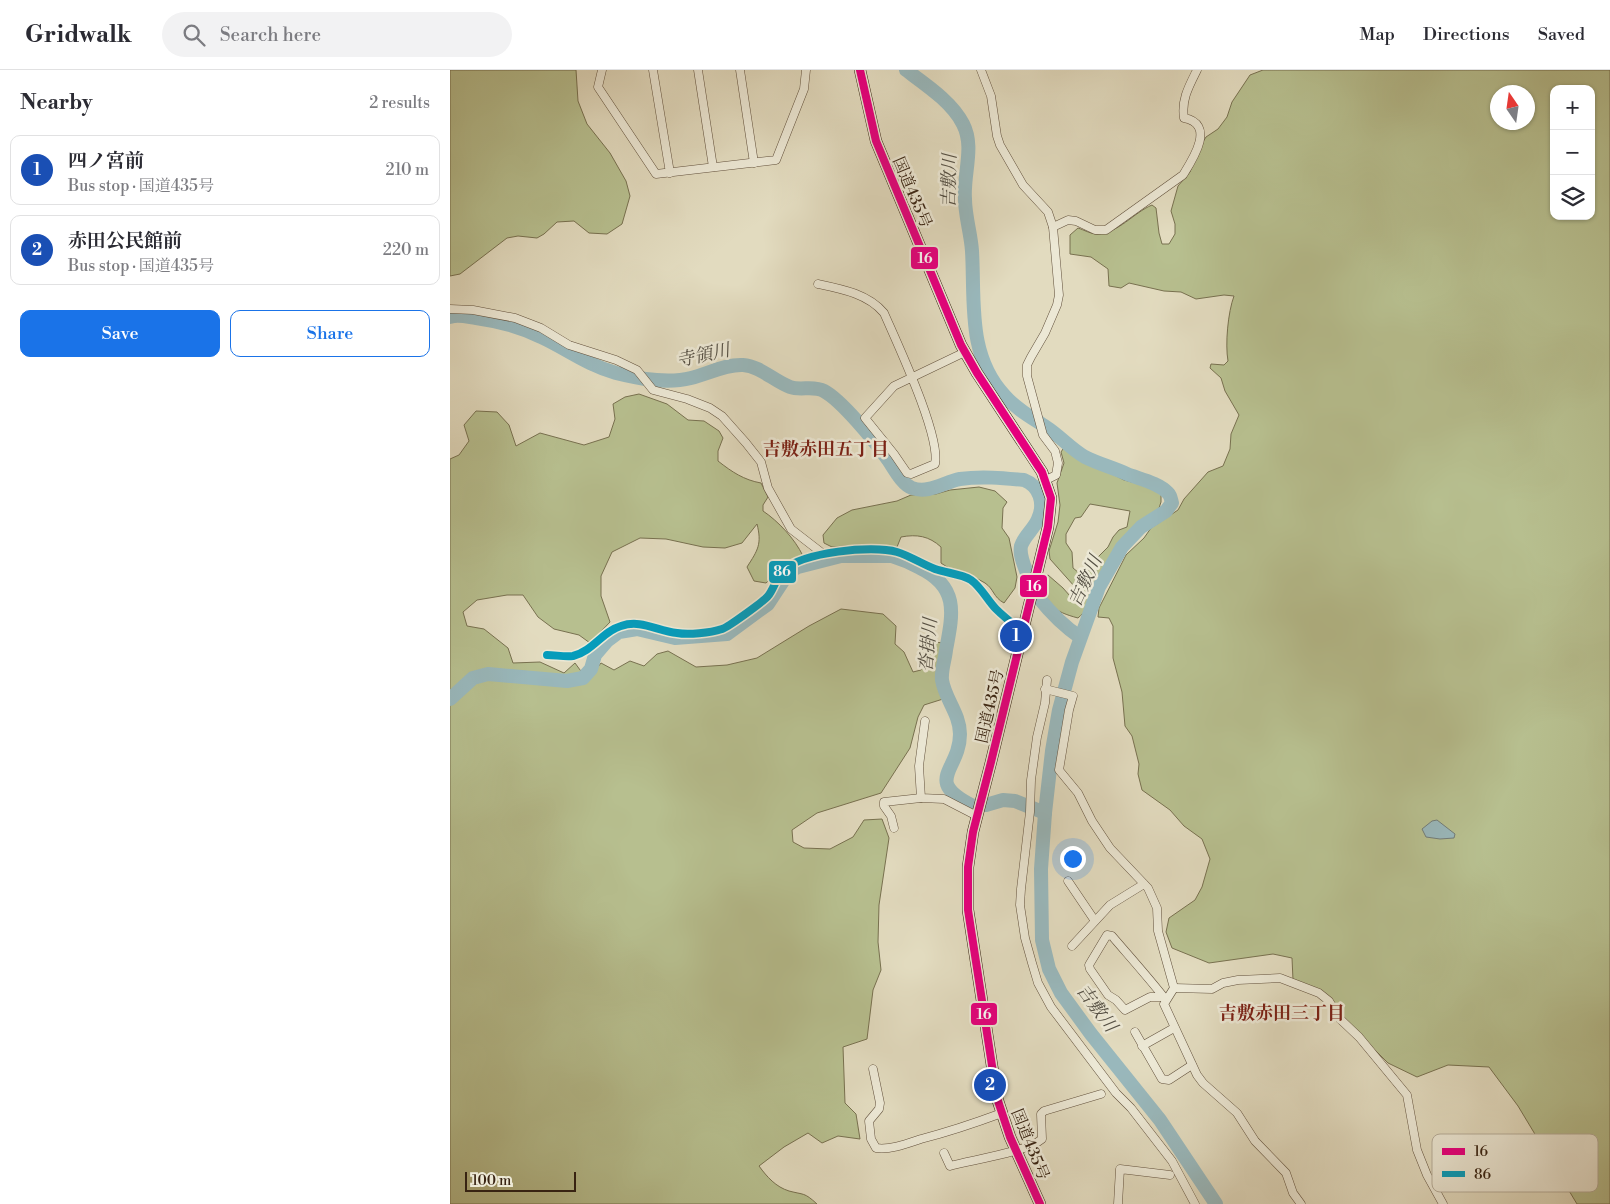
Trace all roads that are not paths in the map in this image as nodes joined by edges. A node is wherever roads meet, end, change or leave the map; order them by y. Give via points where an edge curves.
1 (602, 70) edge
2 (653, 70) edge
3 (698, 70) edge
4 (740, 70) edge
5 (806, 70) edge
6 (860, 70) edge
7 (981, 70) edge
8 (1196, 70) edge
9 (754, 163) junction
10 (713, 167) junction
11 (670, 173) junction
12 (1053, 227) junction
13 (818, 284) dead end
14 (450, 310) edge
15 (965, 352) junction
16 (911, 376) junction
17 (1046, 480) junction
18 (822, 553) junction
19 (1022, 631) junction
20 (547, 654) dead end
21 (1047, 680) dead end
22 (1049, 689) junction
23 (925, 721) dead end
24 (921, 798) junction
25 (977, 816) junction
26 (894, 828) dead end
27 (1068, 881) dead end
28 (1144, 884) junction
29 (1096, 921) junction
30 (1072, 946) dead end
31 (1174, 988) junction
32 (1165, 999) junction
33 (1174, 1028) junction
34 (1135, 1032) dead end
35 (1142, 1046) junction
36 (1192, 1065) junction
37 (873, 1069) dead end
38 (1100, 1094) dead end
39 (1002, 1113) junction
40 (1016, 1150) junction
41 (944, 1153) dead end
42 (1170, 1175) dead end
43 (1432, 1184) edge
44 (1436, 1192) edge
45 (1040, 1204) edge
46 (1118, 1204) edge
47 (1195, 1204) edge
48 (1301, 1204) edge
49 (1443, 1204) edge

1 - 11 street via 598,87 656,174
2 - 11 street
3 - 10 street
4 - 9 street
5 - 9 street via 804,89 776,160
6 - 15 highway, 国道435号 via 876,141
7 - 12 street via 991,96 1000,145 1023,185 1048,212
8 - 12 street via 1186,92 1183,109 1184,118 1199,125 1201,130 1198,145 1183,175 1106,230 1095,230 1068,220
9 - 10 street
10 - 11 street
12 - 17 street via 1059,289 1057,305 1027,365 1041,429 1055,451 1058,463 1056,474
13 - 16 street via 850,291 878,307 884,313
14 - 18 street via 473,310 515,318 570,345 637,370 653,390 710,408 722,416 761,462 768,488 791,528
15 - 16 street
15 - 17 highway, 国道435号
16 - 16 street via 933,435 936,459 935,464 906,474 865,418 894,386
17 - 19 highway, 国道435号 via 1050,498 1048,527
18 - 19 street via 897,552 935,569 972,580 996,609
18 - 20 street via 784,570 768,596 724,629 676,634 629,624 611,631 593,646 572,656
19 - 25 highway, 国道435号
21 - 22 street
22 - 28 street via 1073,696 1059,770 1078,793 1110,848
22 - 47 street via 1031,780 1020,905 1038,984 1116,1094 1131,1108 1172,1161
23 - 24 street via 919,760
24 - 25 street via 944,799
24 - 26 street via 884,802
25 - 39 highway, 国道435号 via 968,867 968,910
27 - 29 street
28 - 29 street via 1110,905
28 - 31 street via 1157,908 1158,931
29 - 30 street
31 - 32 street
31 - 43 street via 1212,989 1238,980 1280,978 1319,993 1407,1095 1417,1150
32 - 32 street via 1112,936 1107,935 1089,965 1108,995 1125,1010 1150,997
32 - 33 street
33 - 35 street
33 - 36 street
34 - 35 street
35 - 36 street via 1162,1079 1169,1080
36 - 48 street via 1196,1075 1237,1113 1255,1141 1286,1173
37 - 39 street via 880,1104 869,1121 871,1139 876,1148 903,1145
38 - 40 street via 1044,1111 1042,1139
39 - 40 highway, 国道435号
40 - 41 street via 950,1166
40 - 45 highway, 国道435号
42 - 46 street via 1160,1178 1121,1166
44 - 49 street

